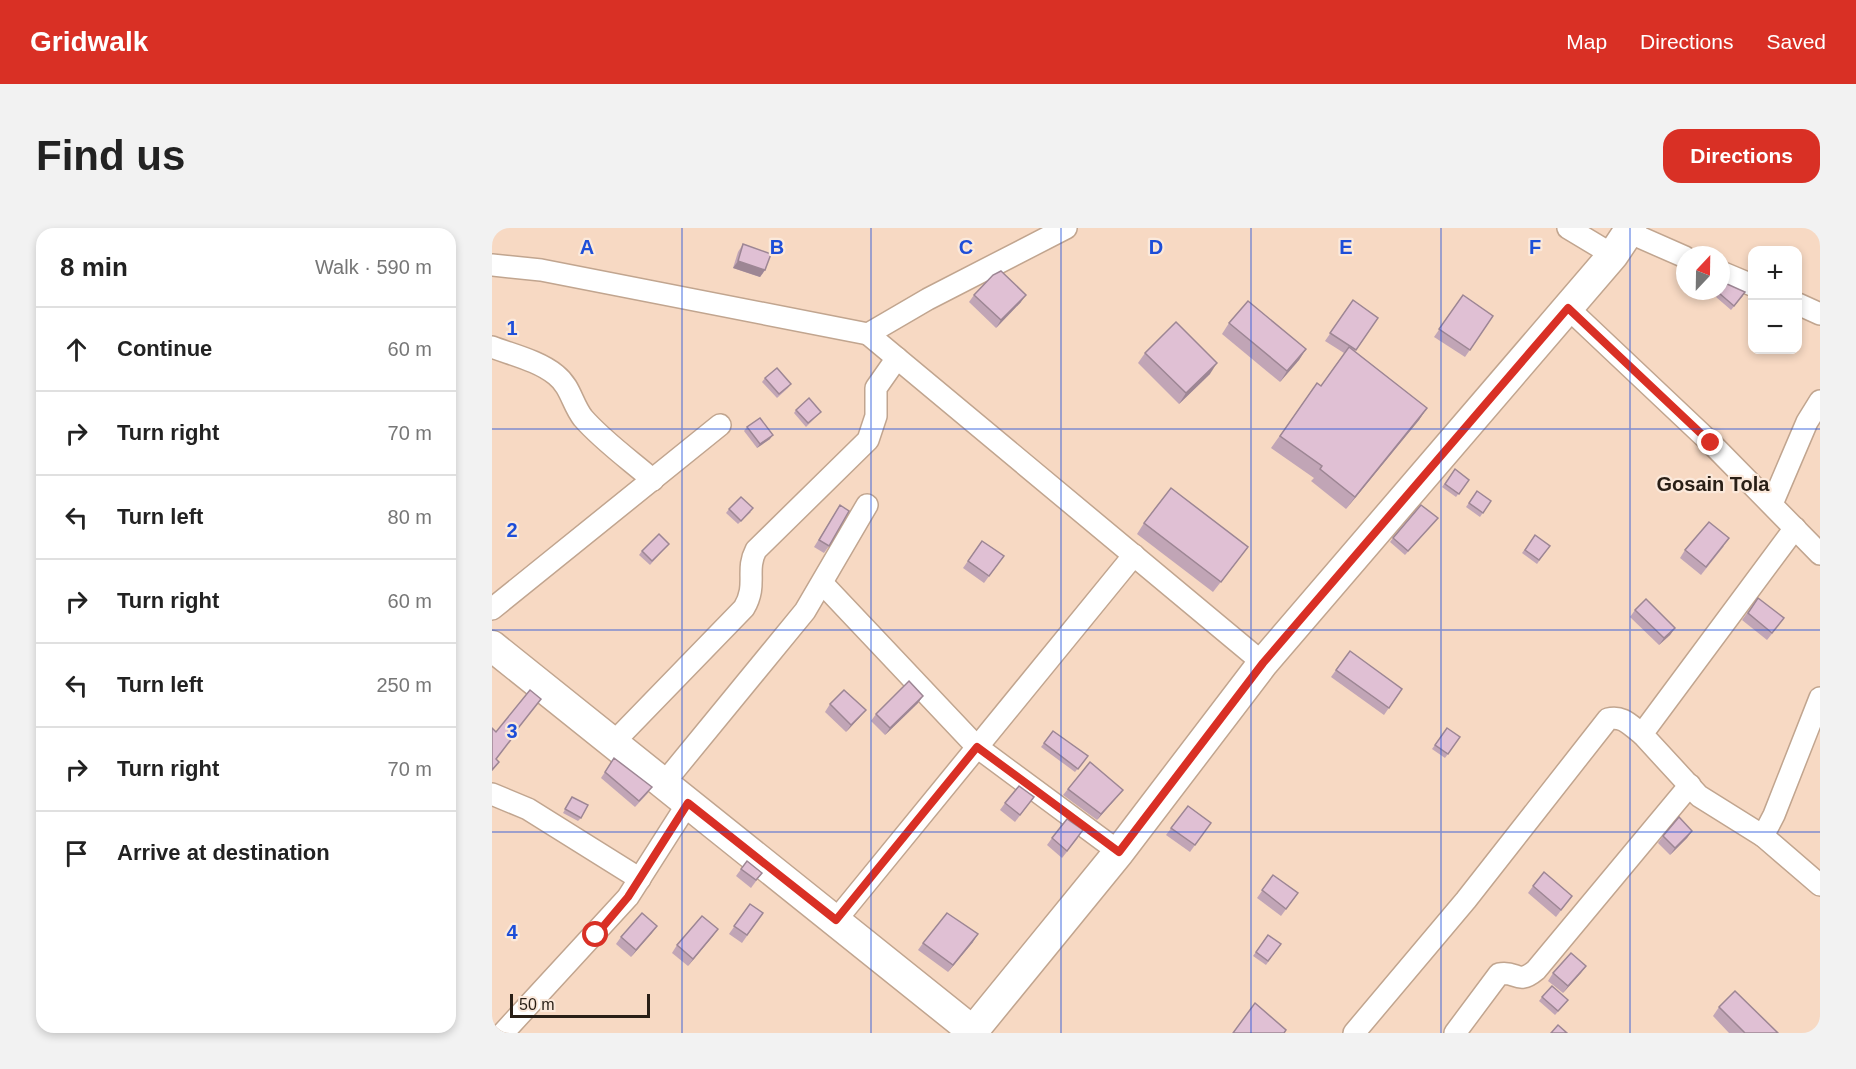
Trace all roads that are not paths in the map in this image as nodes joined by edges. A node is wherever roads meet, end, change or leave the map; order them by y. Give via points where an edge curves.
1 (1066, 228) edge
2 (1568, 228) edge
3 (1624, 238) edge
4 (1676, 253) edge
5 (492, 265) edge
6 (1730, 276) edge
7 (1748, 283) edge
8 (1568, 308) junction
9 (868, 334) junction
10 (492, 347) edge
11 (897, 358) junction
12 (1820, 402) edge
13 (720, 425) dead end
14 (653, 480) junction
15 (1772, 504) junction
16 (867, 505) dead end
17 (1795, 528) junction
18 (1820, 554) edge
19 (1134, 555) junction
20 (823, 584) junction
21 (492, 609) edge
22 (492, 646) edge
23 (1263, 663) junction
24 (1820, 698) edge
25 (1642, 734) junction
26 (613, 743) junction
27 (977, 747) junction
28 (664, 783) junction
29 (1690, 785) junction
30 (492, 794) edge
31 (688, 803) junction
32 (1763, 836) junction
33 (1119, 852) junction
34 (640, 879) junction
35 (1820, 885) edge
36 (836, 920) junction
37 (974, 1032) edge
38 (503, 1033) edge
39 (1354, 1033) edge
40 (1455, 1033) edge

1 - 9 street
2 - 3 street
3 - 4 street
3 - 8 street
5 - 9 street via 541,270
6 - 7 street
8 - 15 street
8 - 23 street
9 - 11 street
10 - 14 street via 555,374 565,383 588,423
11 - 19 street
11 - 26 street via 876,388 876,416 868,440 756,550 751,560 752,591 744,608
12 - 15 street
13 - 14 street
14 - 21 street
15 - 17 street
16 - 20 street
17 - 18 street
17 - 25 street
19 - 23 street
19 - 27 street
20 - 27 street
20 - 28 street via 784,640
22 - 26 street
23 - 33 street
24 - 32 street
25 - 29 street
25 - 39 street via 1615,717 1604,724 1466,900
26 - 28 street
27 - 33 street
27 - 36 street
28 - 31 street
29 - 32 street via 1699,795
29 - 40 street via 1536,970 1519,979 1507,972 1499,974
30 - 34 street via 528,809
31 - 34 street
31 - 36 street
32 - 35 street
33 - 37 street
34 - 38 street via 596,935
36 - 37 street

